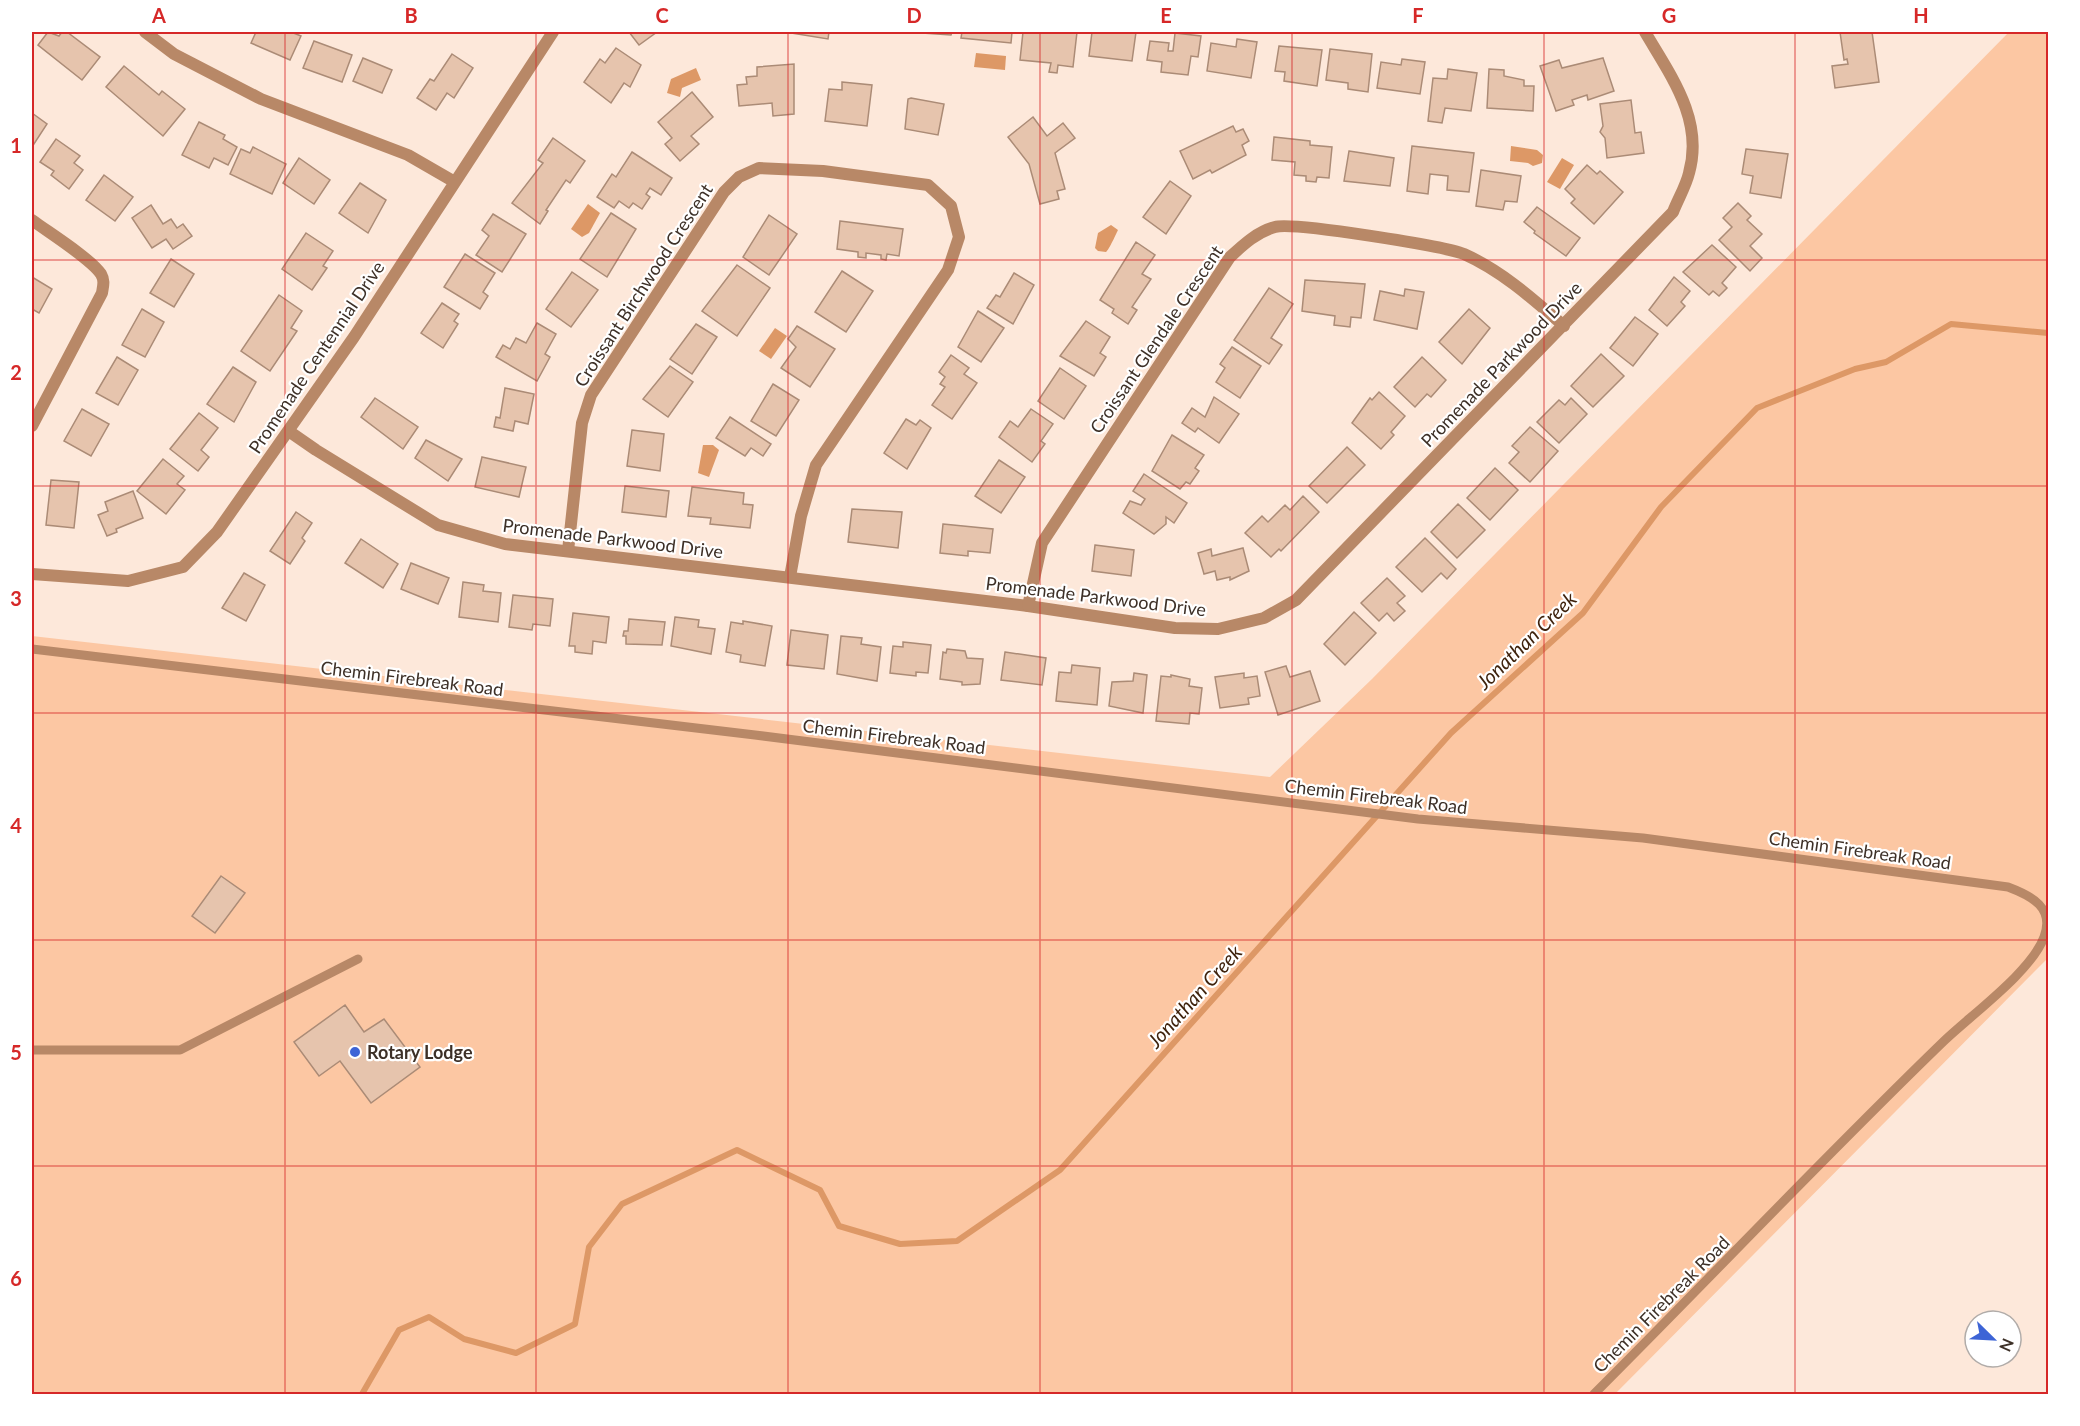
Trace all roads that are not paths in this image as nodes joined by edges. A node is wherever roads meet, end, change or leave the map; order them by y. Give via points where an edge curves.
1 (145, 32) edge
2 (554, 32) edge
3 (1646, 32) edge
4 (453, 182) junction
5 (32, 220) edge
6 (1564, 326) junction
7 (32, 426) edge
8 (290, 432) junction
9 (568, 552) junction
10 (32, 574) edge
11 (790, 577) junction
12 (1028, 606) junction
13 (32, 649) edge
14 (358, 958) dead end
15 (32, 1050) edge
16 (1594, 1395) edge

1 - 4 street via 174,54 261,99 408,155
2 - 4 street, Promenade Centennial Drive
3 - 6 street, Promenade Parkwood Drive via 1687,104 1693,141 1689,173 1673,212
4 - 8 street, Promenade Centennial Drive
5 - 7 street via 94,267 104,283
6 - 12 street, Promenade Parkwood Drive via 1296,600 1264,618 1218,629 1175,628
6 - 12 street, Croissant Glendale Crescent via 1497,272 1462,253 1353,233 1277,226 1249,239 1230,257 1042,543
8 - 9 street, Promenade Parkwood Drive via 438,525 505,544
8 - 10 street, Promenade Centennial Drive via 217,532 183,567 128,581
9 - 11 street, Promenade Parkwood Drive
9 - 11 street, Croissant Birchwood Crescent via 582,423 591,395 724,192 740,177 759,168 824,171 928,184 951,206 959,237 952,259 816,465 801,516
11 - 12 street, Promenade Parkwood Drive
13 - 16 lane, Chemin Firebreak Road via 1418,819 1642,838 2008,887 2039,902 2047,916 2045,936 2034,957 1943,1042
14 - 15 lane via 180,1050

